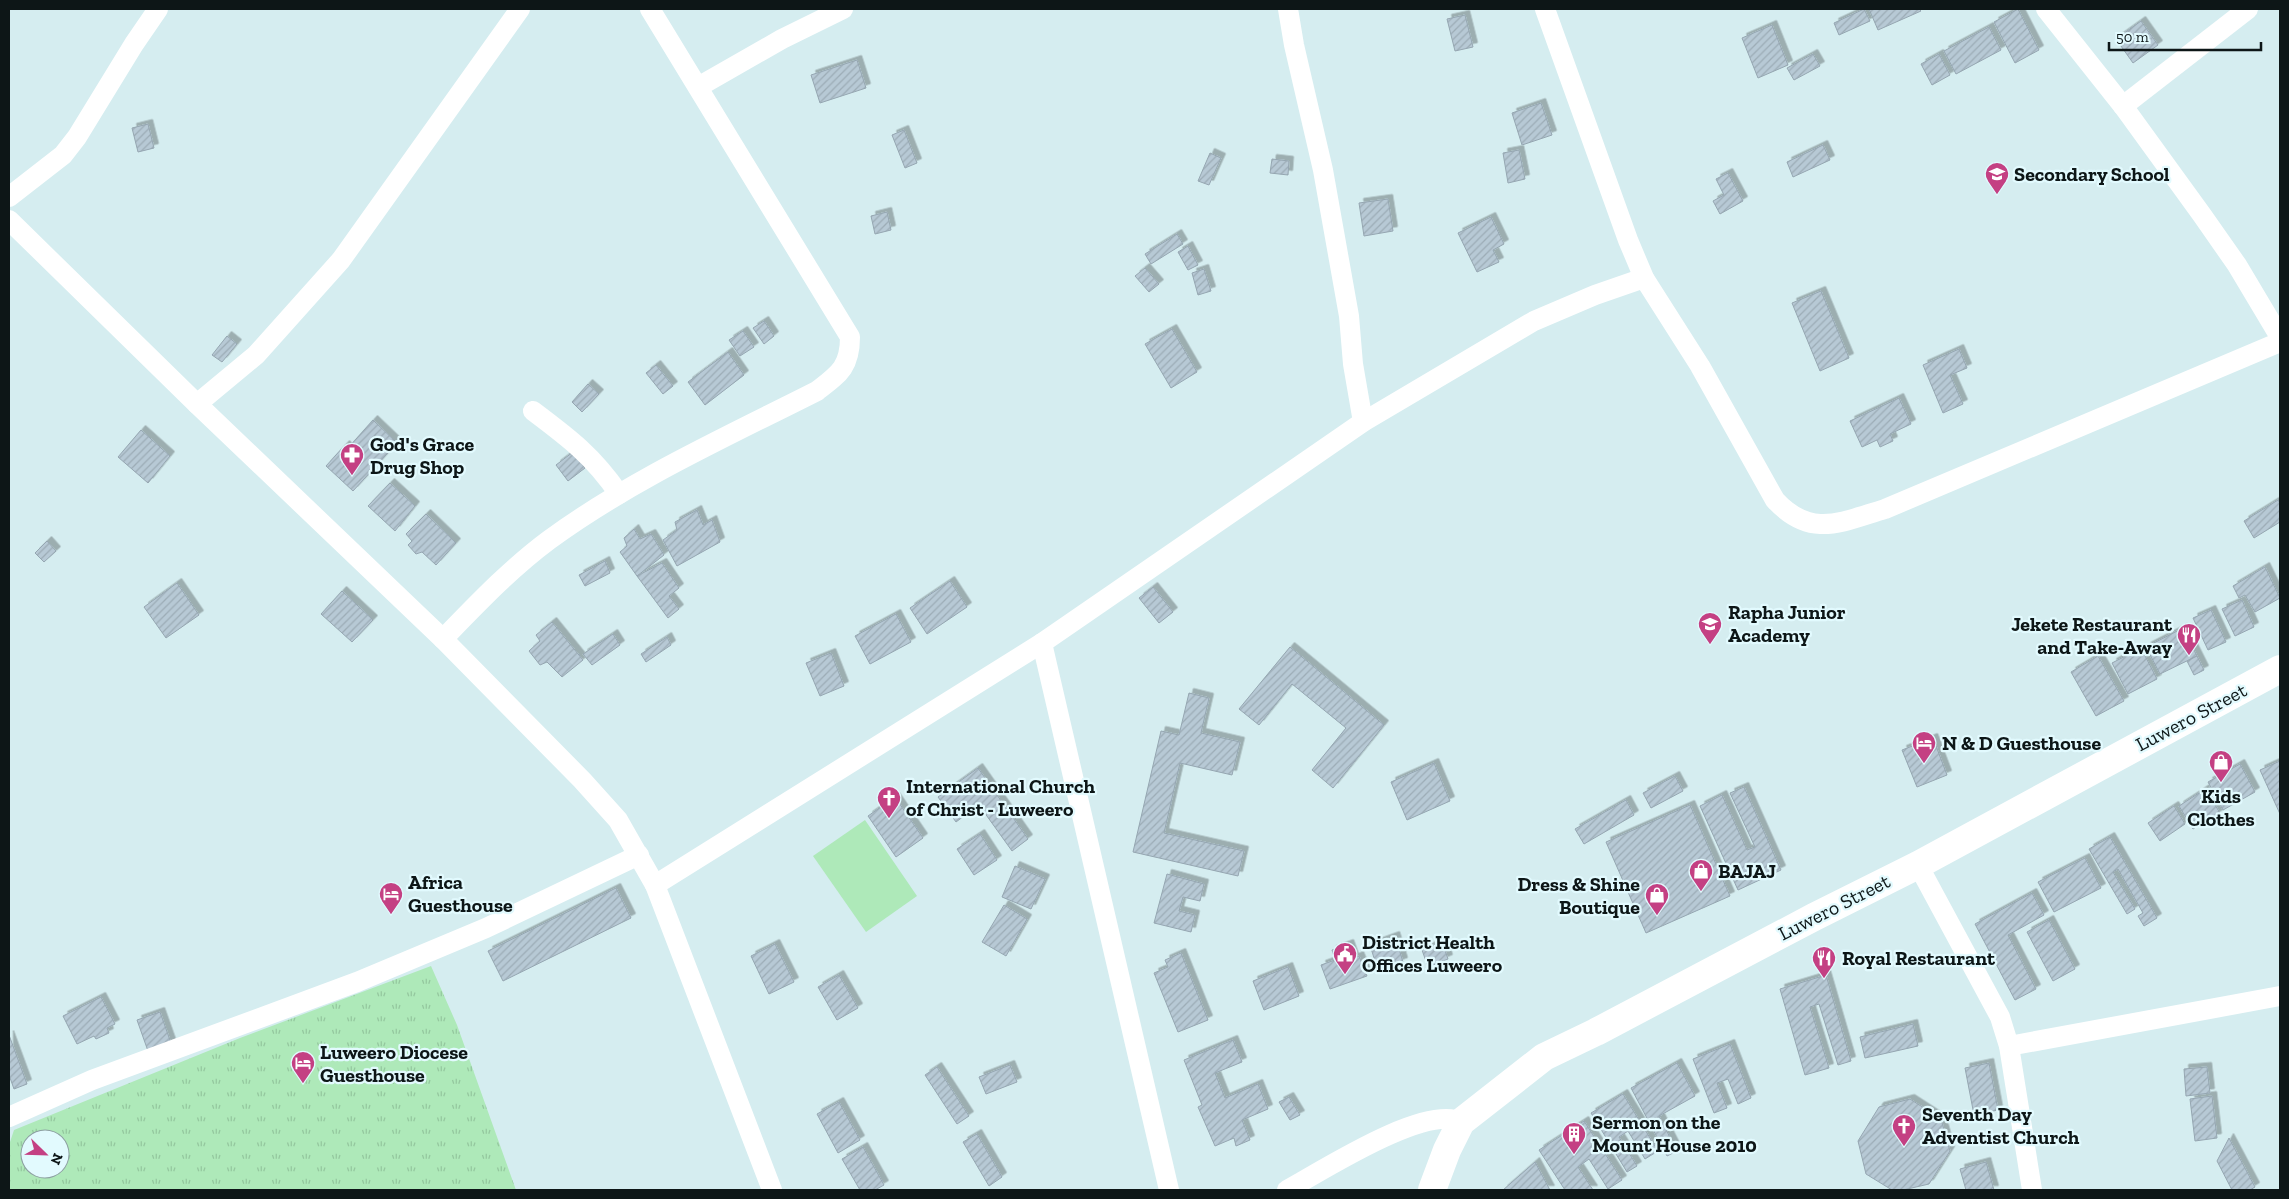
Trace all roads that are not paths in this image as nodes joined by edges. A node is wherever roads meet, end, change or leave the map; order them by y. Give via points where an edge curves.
1 (158, 9) edge
2 (520, 9) edge
3 (650, 9) edge
4 (843, 9) edge
5 (1288, 9) edge
6 (1545, 9) edge
7 (2046, 9) edge
8 (2248, 9) edge
9 (698, 87) junction
10 (2123, 106) junction
11 (9, 197) edge
12 (9, 220) edge
13 (1644, 278) junction
14 (2280, 337) edge
15 (2280, 342) edge
16 (198, 404) junction
17 (533, 411) dead end
18 (1363, 422) junction
19 (618, 494) junction
20 (444, 638) junction
21 (1042, 643) junction
22 (2280, 669) edge
23 (639, 855) junction
24 (1918, 865) junction
25 (655, 884) junction
26 (2280, 996) edge
27 (2009, 1046) junction
28 (9, 1117) edge
29 (1462, 1122) junction
30 (772, 1190) edge
31 (1169, 1190) edge
32 (1287, 1190) edge
33 (1432, 1190) edge
34 (2032, 1190) edge

1 - 11 street via 77,138 63,155
2 - 16 street via 341,260 256,355
3 - 9 street
4 - 9 street
5 - 18 street via 1323,170 1349,316
6 - 13 street
7 - 10 street
8 - 10 street
9 - 19 street via 850,337 850,351 846,365 817,391
10 - 14 street via 2237,265
12 - 16 street
13 - 15 street via 1700,366 1775,500 1787,514 1802,522 1821,525 1884,509
13 - 18 street via 1534,320
16 - 20 street
17 - 19 street via 578,444
18 - 21 street
19 - 20 street via 541,546 495,585
20 - 23 street via 618,820
21 - 25 street
21 - 31 street
22 - 24 main road, Luwero Street
23 - 25 street
23 - 28 street via 486,928 366,978 92,1080
24 - 27 street via 2000,1017
24 - 29 main road, Luwero Street via 1544,1057
25 - 30 street
26 - 27 street
27 - 34 street
29 - 32 street via 1433,1119 1415,1124 1386,1136
29 - 33 main road, Luwero Street

